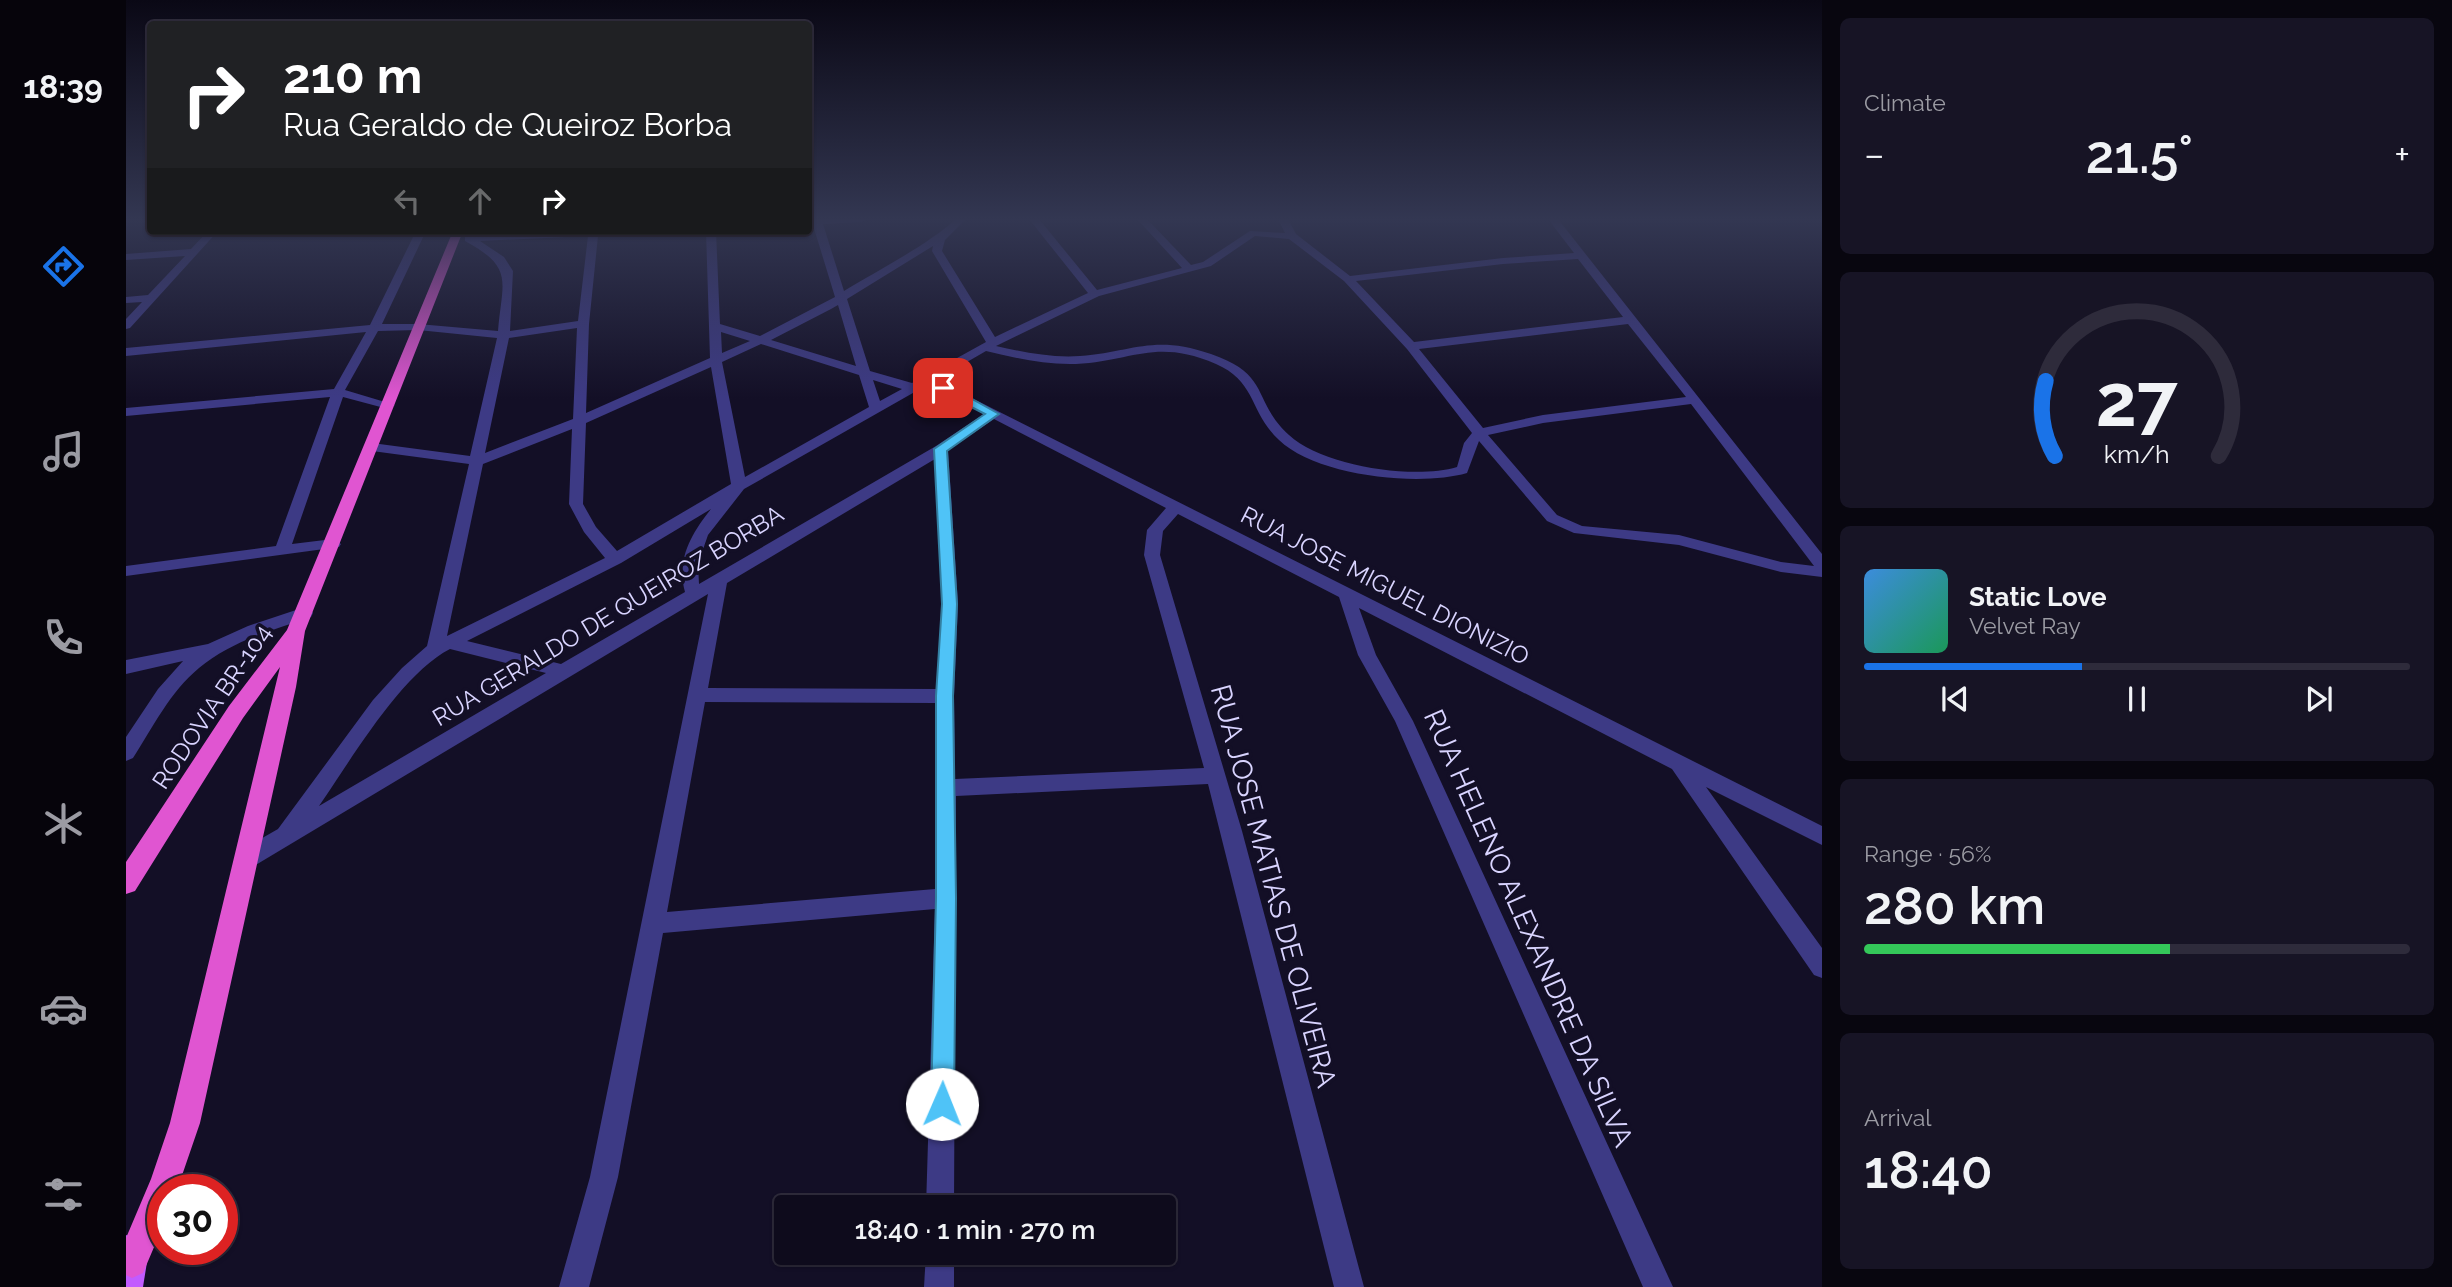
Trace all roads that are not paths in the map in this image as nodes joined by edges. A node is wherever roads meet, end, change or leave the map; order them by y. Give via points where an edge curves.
1 (168, 279) edge
2 (398, 279) edge
3 (441, 279) edge
4 (507, 279) edge
5 (588, 279) edge
6 (713, 279) edge
7 (833, 279) edge
8 (870, 279) edge
9 (955, 279) edge
10 (1083, 279) edge
11 (1151, 279) edge
12 (1348, 279) edge
13 (1598, 279) edge
14 (1095, 294) junction
15 (151, 298) junction
16 (840, 298) junction
17 (126, 300) edge
18 (1629, 320) junction
19 (583, 324) junction
20 (126, 326) edge
21 (715, 326) junction
22 (418, 327) junction
23 (374, 328) junction
24 (504, 335) junction
25 (761, 340) junction
26 (987, 345) junction
27 (1411, 346) junction
28 (126, 352) edge
29 (716, 360) junction
30 (865, 371) junction
31 (920, 384) junction
32 (338, 392) junction
33 (1693, 400) junction
34 (388, 405) junction
35 (876, 409) junction
36 (126, 412) edge
37 (993, 414) junction
38 (580, 421) junction
39 (1481, 432) junction
40 (372, 447) junction
41 (941, 449) junction
42 (478, 461) junction
43 (738, 486) junction
44 (1175, 508) junction
45 (333, 544) junction
46 (282, 551) junction
47 (615, 559) junction
48 (1822, 565) edge
49 (126, 571) edge
50 (1822, 572) edge
51 (720, 577) junction
52 (694, 593) junction
53 (1346, 594) junction
54 (300, 622) junction
55 (442, 646) junction
56 (218, 648) junction
57 (126, 667) edge
58 (562, 671) junction
59 (697, 695) junction
60 (945, 696) junction
61 (126, 753) edge
62 (1678, 762) junction
63 (1216, 776) junction
64 (946, 788) junction
65 (286, 835) junction
66 (1822, 836) edge
67 (246, 859) junction
68 (126, 883) edge
69 (946, 898) junction
70 (655, 923) junction
71 (1822, 967) edge
72 (940, 1195) edge
73 (940, 1265) edge
74 (129, 1266) edge
75 (574, 1287) edge
76 (939, 1287) edge
77 (1349, 1287) edge
78 (1658, 1287) edge

1 - 15 street
2 - 23 street
3 - 22 highway
4 - 24 street
5 - 19 street
6 - 21 street
7 - 16 street
8 - 16 street
9 - 26 street
10 - 14 street
11 - 14 street
12 - 27 street
13 - 18 street
14 - 26 street
15 - 17 street
15 - 20 street
16 - 25 street
16 - 30 street
18 - 27 street
18 - 33 street
19 - 24 street
19 - 38 street
21 - 25 street, RUA JOSE MIGUEL DIONIZIO
21 - 29 street
22 - 23 street
22 - 24 street
22 - 34 highway
23 - 28 street
23 - 32 street
24 - 42 street
25 - 29 street
25 - 30 street, RUA JOSE MIGUEL DIONIZIO
26 - 31 street
26 - 39 street via 1061,360 1150,347 1195,353 1247,375 1263,411 1292,445 1325,459 1378,471 1434,476 1458,472
27 - 39 street
29 - 38 street
29 - 43 street
30 - 31 street, RUA JOSE MIGUEL DIONIZIO
30 - 35 street
31 - 35 street
31 - 37 street, RUA JOSE MIGUEL DIONIZIO
32 - 34 street
32 - 36 street
32 - 46 street
33 - 39 street
33 - 48 street
34 - 40 highway
35 - 43 street
37 - 41 street, RUA GERALDO DE QUEIROZ BORBA
37 - 44 street, RUA JOSE MIGUEL DIONIZIO
38 - 42 street
38 - 47 street via 576,504 589,529
39 - 50 street via 1540,507 1564,525 1597,533 1679,540 1781,567
40 - 42 street
40 - 45 highway
41 - 51 street, RUA GERALDO DE QUEIROZ BORBA
41 - 60 street via 949,579
42 - 55 street
43 - 47 street
43 - 52 street via 714,513 694,550 688,569
44 - 53 street, RUA JOSE MIGUEL DIONIZIO
44 - 63 street, RUA JOSE MATIAS DE OLIVEIRA via 1155,530 1152,555
45 - 46 street
45 - 54 highway
46 - 49 street
47 - 55 street
51 - 52 street, RUA GERALDO DE QUEIROZ BORBA
51 - 59 street
52 - 58 street, RUA GERALDO DE QUEIROZ BORBA
53 - 62 street, RUA JOSE MIGUEL DIONIZIO
53 - 78 street, RUA HELENO ALEXANDRE DA SILVA via 1367,655 1404,721
54 - 56 street
54 - 67 highway
54 - 68 highway, RODOVIA BR-104
55 - 58 street
55 - 65 street via 408,673 380,705
56 - 57 street
56 - 61 street via 180,675
58 - 65 street, RUA GERALDO DE QUEIROZ BORBA
59 - 60 street
59 - 70 street
60 - 64 street
62 - 66 street, RUA JOSE MIGUEL DIONIZIO
62 - 71 street
63 - 64 street
63 - 77 street, RUA JOSE MATIAS DE OLIVEIRA
64 - 69 street
65 - 67 street, RUA GERALDO DE QUEIROZ BORBA
67 - 74 highway via 185,1123
69 - 70 street
69 - 72 street
70 - 75 street via 604,1177
73 - 76 street

